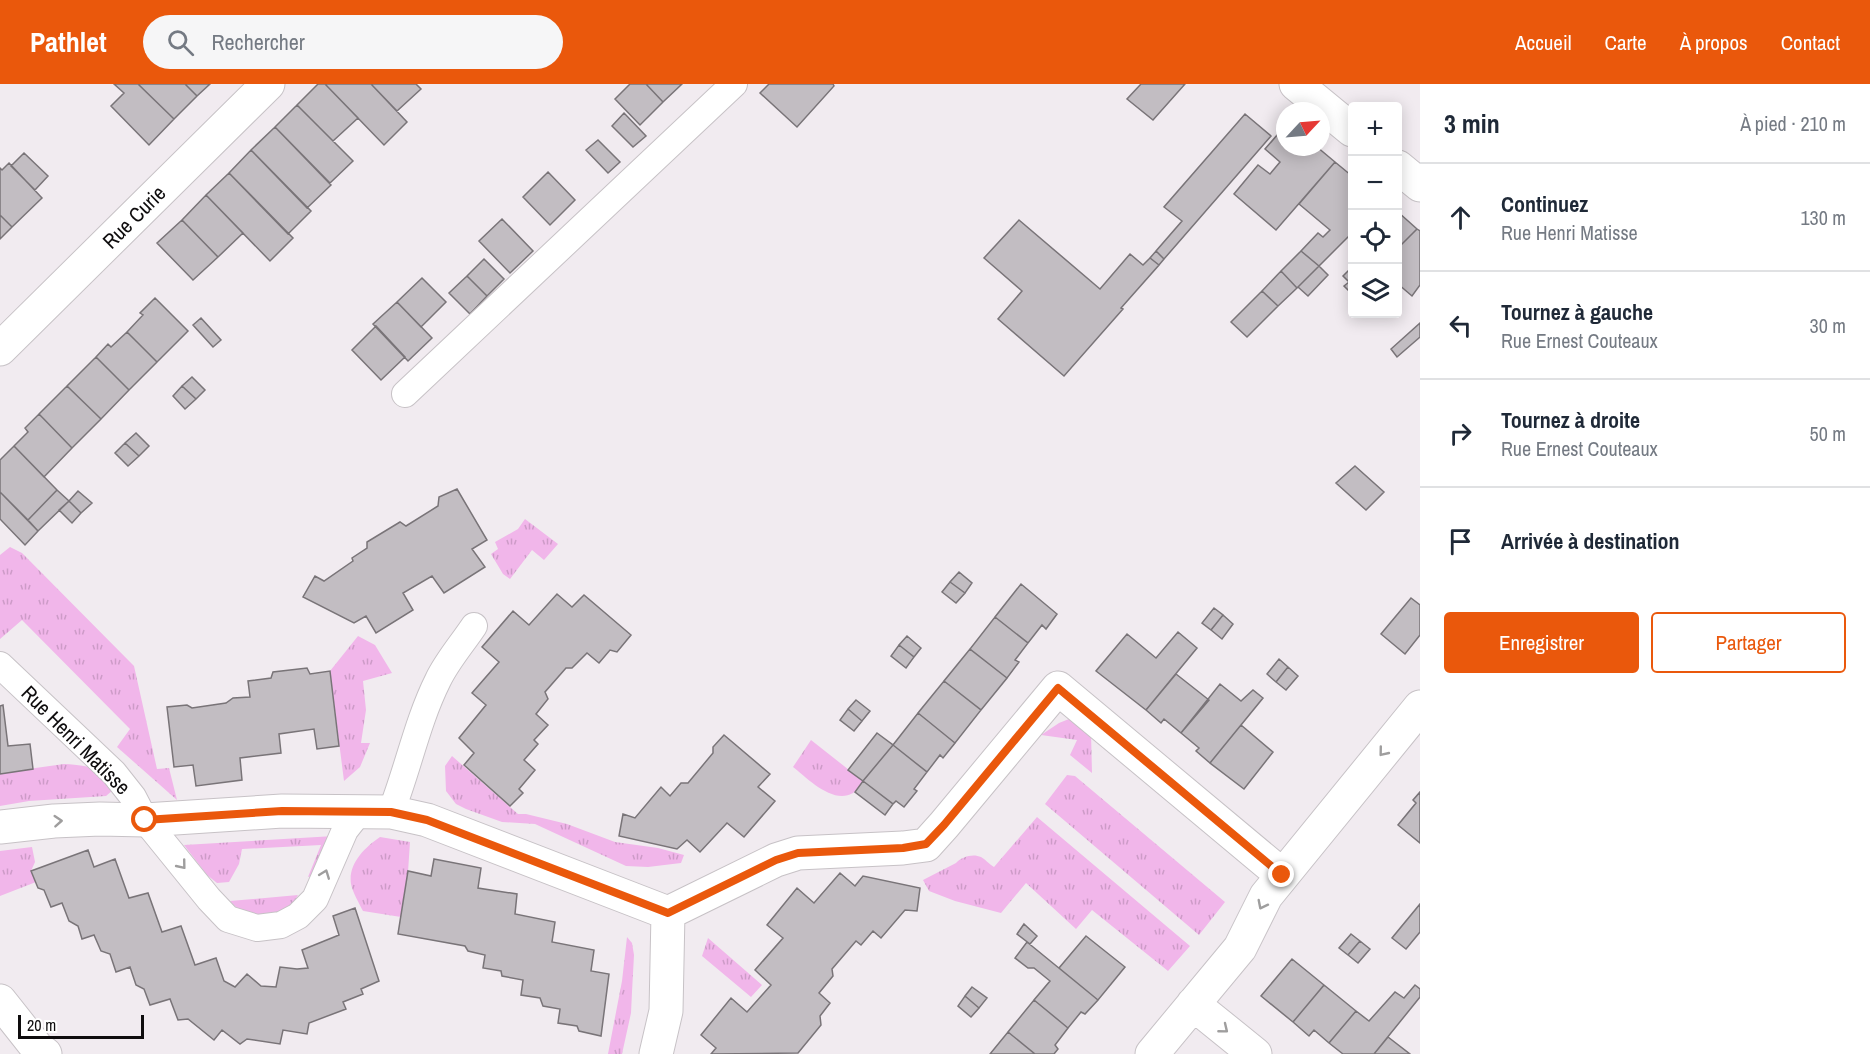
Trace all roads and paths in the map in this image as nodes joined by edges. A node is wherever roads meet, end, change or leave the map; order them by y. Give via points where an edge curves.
1 (268, 84) edge
2 (734, 84) edge
3 (1296, 84) edge
4 (1348, 126) edge
5 (1402, 170) edge
6 (1420, 185) edge
7 (0, 349) edge
8 (405, 394) dead end
9 (474, 626) dead end
10 (0, 665) edge
11 (1420, 707) edge
12 (375, 812) junction
13 (145, 820) junction
14 (0, 827) edge
15 (1282, 875) junction
16 (668, 913) junction
17 (0, 1001) edge
18 (1193, 1004) junction
19 (39, 1052) edge
20 (657, 1054) edge
21 (1152, 1054) edge
22 (1255, 1054) edge

1 - 7 street, Rue Curie
2 - 8 lane
3 - 4 street
5 - 6 street
9 - 12 lane via 439,677 401,786
10 - 13 lane, Rue Henri Matisse via 114,773
11 -> 15 street
12 - 13 street, Rue Henri Matisse via 282,811
13 -> 12 lane via 228,919 257,928 281,925 298,916 315,899 345,830
12 - 16 street, Rue Henri Matisse via 427,820
14 -> 13 street, Rue Henri Matisse via 54,821
15 - 16 street via 1058,688 926,844 798,853
15 -> 18 street via 1266,896 1240,948
16 - 20 street via 666,1011
17 - 19 street
18 - 21 street
18 -> 22 street

